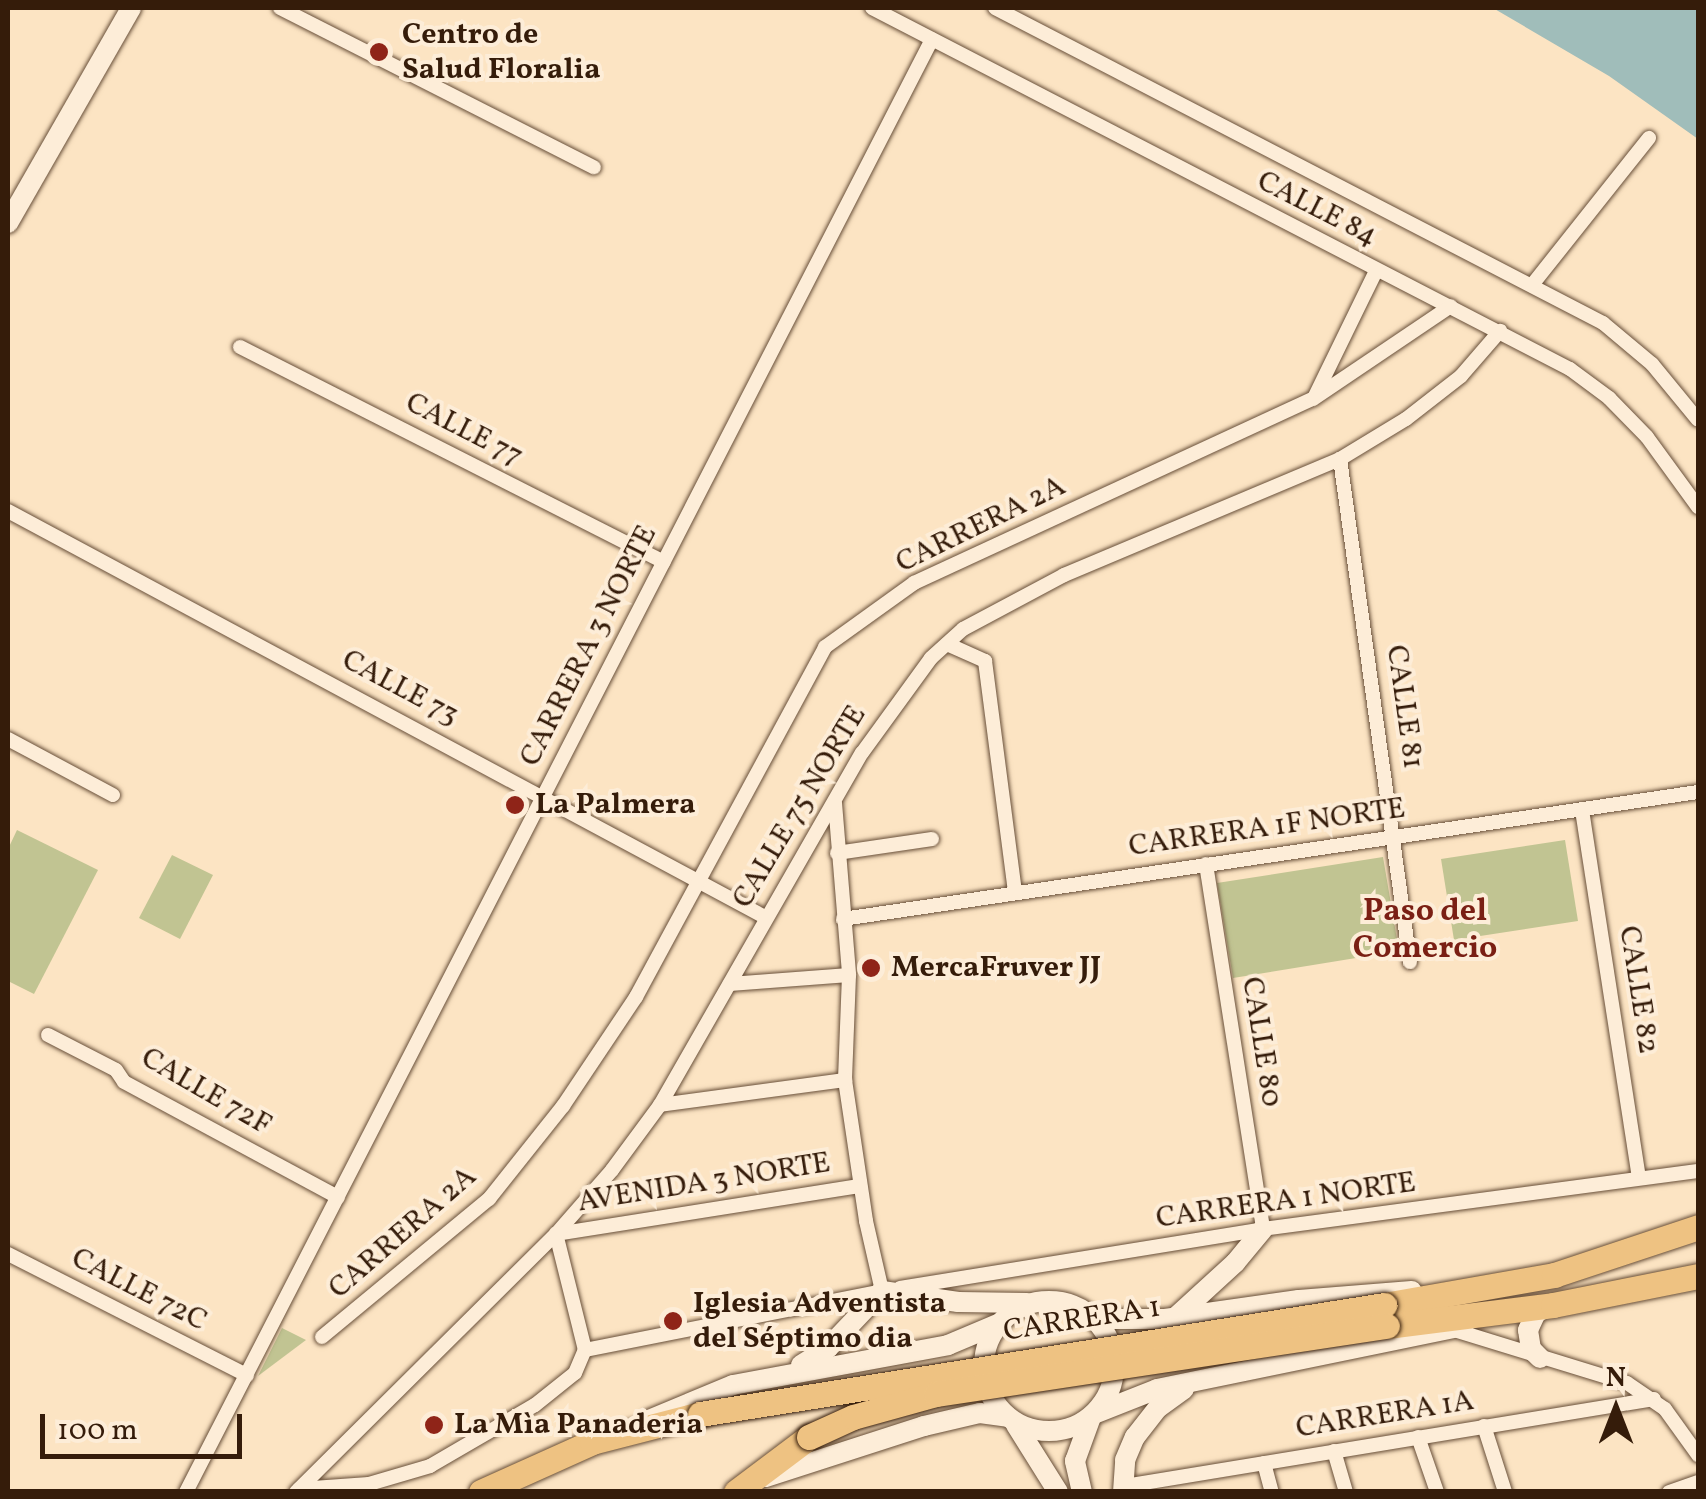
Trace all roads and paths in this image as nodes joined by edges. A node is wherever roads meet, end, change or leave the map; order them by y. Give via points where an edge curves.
1 (130, 8) edge
2 (280, 8) edge
3 (872, 8) edge
4 (995, 8) edge
5 (932, 38) junction
6 (1650, 138) dead end
7 (594, 167) dead end
8 (8, 221) edge
9 (1376, 270) junction
10 (1532, 285) junction
11 (1451, 306) junction
12 (1500, 331) junction
13 (240, 346) dead end
14 (1313, 399) junction
15 (1698, 420) edge
16 (1340, 459) junction
17 (1698, 507) edge
18 (8, 511) edge
19 (664, 562) junction
20 (947, 644) junction
21 (8, 739) edge
22 (1698, 792) edge
23 (113, 795) dead end
24 (542, 798) junction
25 (835, 802) junction
26 (1582, 810) junction
27 (1395, 837) junction
28 (932, 838) dead end
29 (837, 853) junction
30 (1206, 864) junction
31 (698, 882) junction
32 (1015, 893) junction
33 (765, 917) junction
34 (843, 918) junction
35 (1410, 962) dead end
36 (849, 975) junction
37 (730, 984) junction
38 (48, 1035) dead end
39 (845, 1080) junction
40 (660, 1105) junction
41 (1698, 1171) edge
42 (1639, 1178) junction
43 (860, 1186) junction
44 (338, 1197) junction
45 (1698, 1226) edge
46 (1263, 1229) junction
47 (556, 1234) junction
48 (8, 1254) edge
49 (1698, 1276) edge
50 (1494, 1288) junction
51 (882, 1291) junction
52 (1034, 1303) junction
53 (1553, 1305) junction
54 (1385, 1316) junction
55 (1174, 1318) junction
56 (1095, 1319) junction
57 (1002, 1322) junction
58 (1451, 1329) junction
59 (322, 1338) dead end
60 (585, 1350) junction
61 (1540, 1358) junction
62 (791, 1371) junction
63 (246, 1375) junction
64 (1200, 1382) junction
65 (1654, 1400) junction
66 (1093, 1415) junction
67 (1010, 1418) junction
68 (1484, 1426) junction
69 (630, 1429) junction
70 (1418, 1438) junction
71 (1334, 1451) junction
72 (1698, 1456) edge
73 (1264, 1462) junction
74 (1698, 1482) edge
75 (738, 1489) edge
76 (298, 1490) edge
77 (1125, 1490) edge
78 (186, 1492) edge
79 (481, 1492) edge
80 (1058, 1492) edge
81 (1082, 1492) edge
82 (1272, 1492) edge
83 (1346, 1492) edge
84 (1437, 1492) edge
85 (1505, 1492) edge
86 (1669, 1492) edge

1 - 8 street
2 - 7 street
3 - 5 street, CALLE 84
4 - 10 street, CALLE 84
5 - 9 street, CALLE 84
5 - 19 street, CARRERA 3 NORTE
6 - 10 street
9 - 11 street, CALLE 84
9 - 14 street
10 - 15 street, CALLE 84 via 1604,323 1652,364
11 - 12 street, CALLE 84
11 - 14 street, CARRERA 2A
12 - 16 street, CALLE 75 NORTE via 1461,376
12 - 17 street, CALLE 84 via 1610,398
13 - 19 street, CALLE 77
14 - 31 street, CARRERA 2A via 914,583 825,646
16 - 20 street, CALLE 75 NORTE via 1064,575
16 - 27 street, CALLE 81
18 - 24 street, CALLE 73
19 - 24 street, CARRERA 3 NORTE
20 - 25 street, CALLE 75 NORTE via 903,693
20 - 32 street via 985,661
21 - 23 street
22 - 26 street, CARRERA 1F NORTE
24 - 31 street, CALLE 73
24 - 44 street, CARRERA 3 NORTE
25 - 29 street
25 - 33 street, CALLE 75 NORTE
26 - 27 street, CARRERA 1F NORTE
26 - 42 street, CALLE 82
27 - 30 street, CARRERA 1F NORTE
27 - 35 street, CALLE 81
28 - 29 street
29 - 34 street
30 - 32 street, CARRERA 1F NORTE
30 - 46 street, CALLE 80
31 - 33 street, CALLE 73
31 - 59 street, CARRERA 2A via 600,1054 489,1199
32 - 34 street, CARRERA 1F NORTE
33 - 37 street, CALLE 75 NORTE
34 - 36 street
36 - 37 street
36 - 39 street
37 - 40 street, CALLE 75 NORTE
38 - 44 street, CALLE 72F
39 - 40 street
39 - 43 street
40 - 47 street, CALLE 75 NORTE
41 - 42 street, CARRERA 1 NORTE
42 - 46 street, CARRERA 1 NORTE
43 - 47 street, AVENIDA 3 NORTE
43 - 51 street
44 - 63 street, CARRERA 3 NORTE
45 - 50 highway, CARRERA 1 via 1618,1256
46 - 51 street, CARRERA 1 NORTE
46 - 55 street
47 - 60 street
47 - 76 street, CALLE 75 NORTE
48 - 63 street, CALLE 72C
49 - 53 highway, CARRERA 1
50 - 54 highway, CARRERA 1
50 - 55 street via 1342,1295
51 - 52 street
51 - 60 street, CARRERA 1 NORTE
51 - 62 street via 828,1348
52 - 56 street via 1067,1304
52 - 57 street
53 - 54 highway, CARRERA 1
53 - 58 street
53 - 61 street via 1529,1324 1529,1343
54 - 69 highway, CARRERA 1, bridge
54 - 75 highway, CARRERA 1, bridge via 936,1394 809,1436
55 - 56 street
56 - 66 street via 1109,1340 1115,1369
57 - 62 street via 948,1345
57 - 67 street via 989,1340 984,1368 990,1395
58 - 61 street
58 - 64 street
60 - 76 street via 575,1373 535,1405 430,1466 368,1484
61 - 65 street via 1627,1383
62 - 69 street via 702,1396
63 - 78 street, CARRERA 3 NORTE
64 - 66 street via 1142,1393
64 - 77 street via 1167,1400 1142,1426 1126,1460
65 - 68 street, CARRERA 1A
65 - 72 street
66 - 67 street via 1072,1428 1049,1431
66 - 81 street via 1075,1461
67 - 75 street via 980,1413 911,1429
67 - 80 street
68 - 70 street, CARRERA 1A
68 - 85 street
69 - 79 highway, CARRERA 1
70 - 71 street, CARRERA 1A
70 - 84 street
71 - 73 street, CARRERA 1A
71 - 83 street
73 - 77 street, CARRERA 1A
73 - 82 street
74 - 86 street

